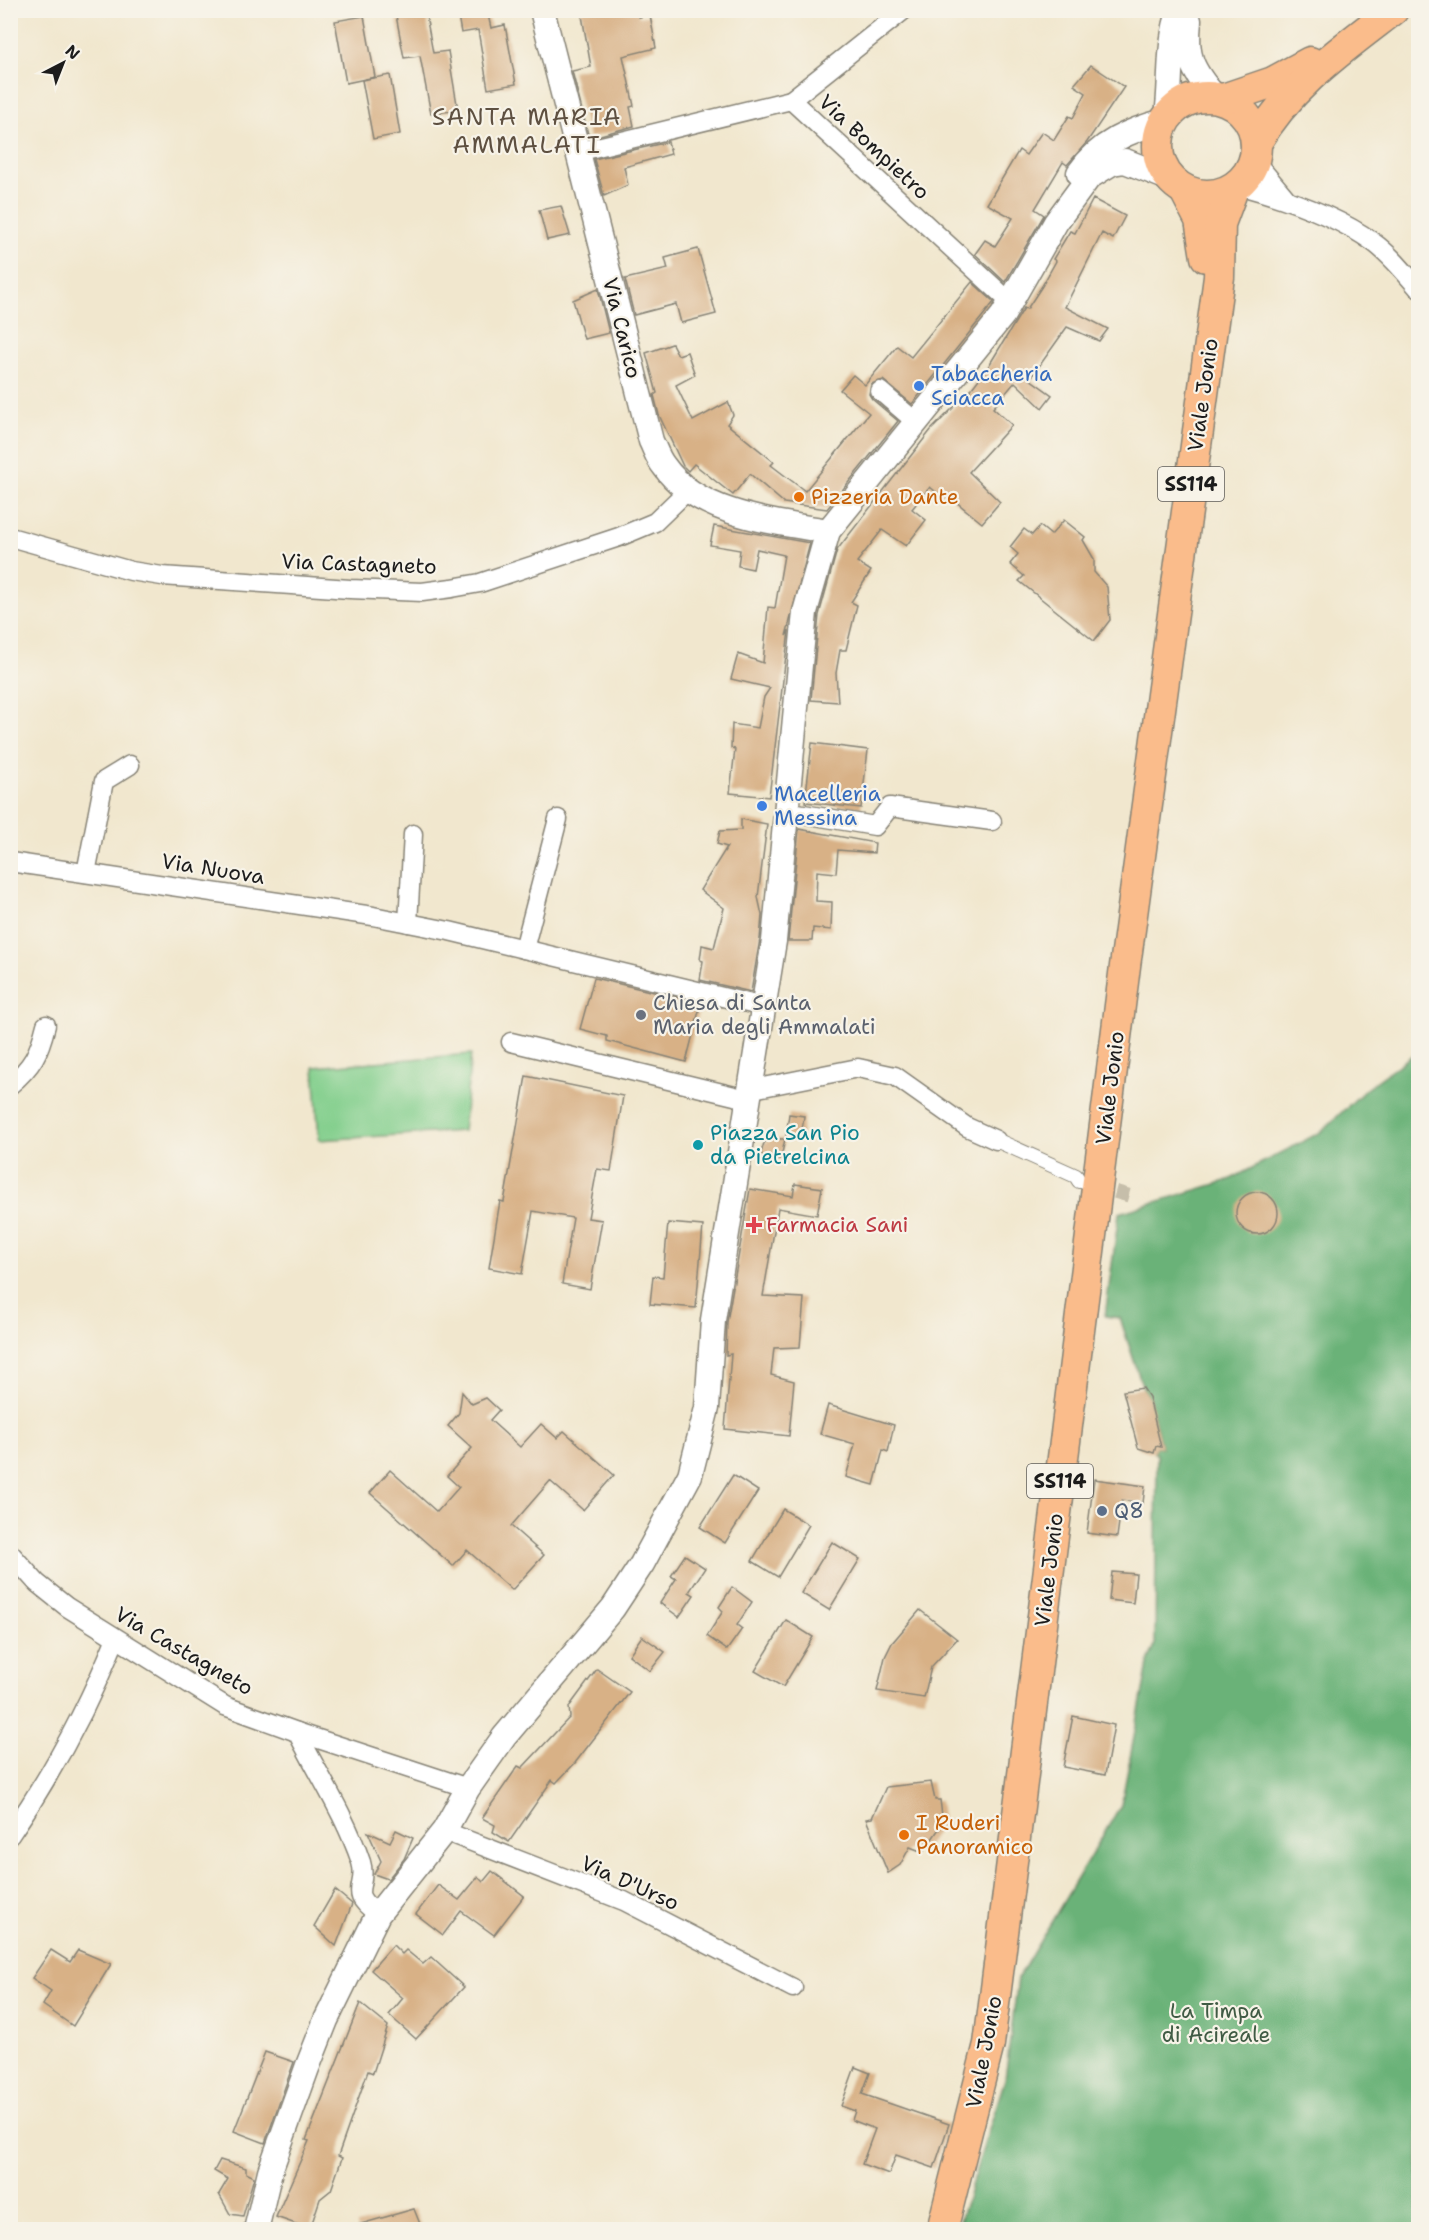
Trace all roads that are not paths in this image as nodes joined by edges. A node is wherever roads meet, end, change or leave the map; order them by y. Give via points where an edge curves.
1 (542, 10) edge
2 (904, 10) edge
3 (1180, 10) edge
4 (1191, 10) edge
5 (1392, 10) edge
6 (1219, 98) junction
7 (790, 100) junction
8 (1166, 118) junction
9 (577, 152) junction
10 (1255, 152) junction
11 (1177, 184) junction
12 (1236, 187) junction
13 (1289, 200) junction
14 (1056, 222) junction
15 (1419, 288) edge
16 (1010, 302) junction
17 (880, 391) dead end
18 (916, 422) junction
19 (688, 490) junction
20 (828, 531) junction
21 (10, 537) edge
22 (130, 765) dead end
23 (1150, 782) junction
24 (785, 811) junction
25 (558, 819) dead end
26 (992, 821) dead end
27 (413, 834) dead end
28 (10, 861) edge
29 (86, 873) junction
30 (408, 923) junction
31 (524, 950) junction
32 (764, 1006) junction
33 (46, 1025) dead end
34 (511, 1042) dead end
35 (10, 1085) edge
36 (748, 1094) junction
37 (996, 1140) joint
38 (1079, 1181) tunnel mouth
39 (10, 1553) edge
40 (116, 1638) junction
41 (297, 1732) junction
42 (468, 1788) junction
43 (444, 1831) junction
44 (10, 1834) edge
45 (378, 1914) junction
46 (793, 1988) dead end
47 (956, 2177) junction
48 (256, 2229) edge
49 (928, 2229) edge
50 (942, 2229) edge

1 - 9 street, Via Carico
2 - 7 street
3 - 8 street via 1170,58
4 - 6 street via 1186,44 1191,64
5 - 6 main road via 1273,82
5 - 10 main road via 1309,76 1279,109
6 - 8 main road via 1188,100
6 - 10 main road via 1242,112 1254,132
7 - 9 street, Via Bompietro
7 - 16 street, Via Bompietro
8 - 11 main road via 1157,144 1162,167
8 - 14 street via 1136,129 1099,150 1074,180
9 - 19 street, Via Carico via 651,441 664,467
10 - 12 main road via 1245,178
10 - 13 street via 1271,183
11 - 12 main road via 1209,196
11 - 14 street via 1125,161 1112,163 1089,177
11 - 23 main road, Viale Jonio / SS114 via 1200,220 1206,247
12 - 13 street
12 - 23 main road, Viale Jonio / SS114 via 1220,224 1219,277
13 - 15 street via 1372,241
14 - 16 street
16 - 18 street
17 - 18 street
18 - 20 street
19 - 20 street, Via Carico via 720,507
19 - 21 street, Via Castagneto via 655,522 619,537 480,583 422,592 162,576
20 - 24 street via 805,612
22 - 29 street via 104,780
23 - 47 main road, Viale Jonio / SS114 via 989,2044
24 - 26 street via 875,826 891,807
24 - 32 street
25 - 31 street
27 - 30 street
28 - 29 street, Via Nuova
29 - 30 street, Via Nuova
30 - 31 street, Via Nuova
31 - 32 street, Via Nuova
32 - 36 street
33 - 35 street via 39,1054
34 - 36 street
36 - 37 street via 858,1068 875,1070 895,1076 968,1127
36 - 42 street via 712,1320 707,1408 690,1475 642,1564 613,1608 504,1737
37 - 38 street via 1076,1176
39 - 40 street, Via Castagneto via 67,1607
40 - 41 street, Via Castagneto via 225,1706
40 - 44 street via 94,1694 70,1739
41 - 42 street, Via Castagneto
41 - 45 street via 352,1839 362,1865 359,1893 363,1903
42 - 43 street
43 - 45 street
43 - 46 street, Via D'Urso via 624,1901
45 - 48 street via 307,2068 270,2171
47 - 49 main road, Viale Jonio / SS114
47 - 50 main road, Viale Jonio / SS114

